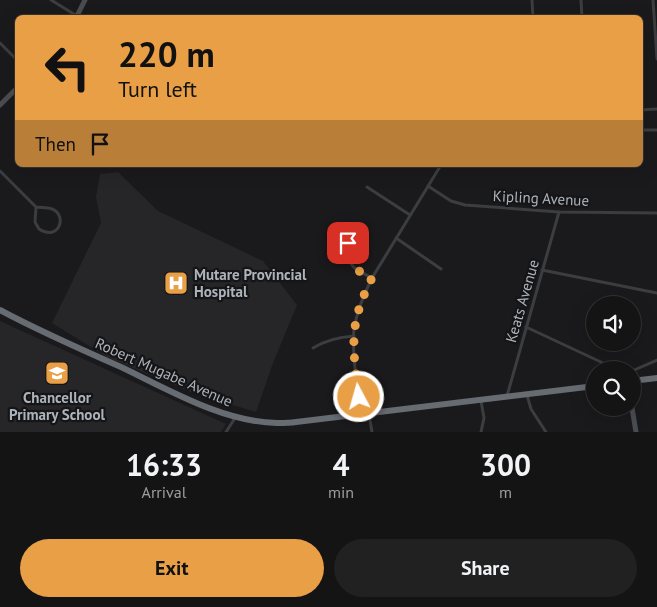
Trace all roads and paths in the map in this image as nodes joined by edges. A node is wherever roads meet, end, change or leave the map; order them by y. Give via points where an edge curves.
1 (51, 0) edge
2 (85, 0) edge
3 (532, 0) edge
4 (581, 0) edge
5 (653, 0) edge
6 (73, 15) edge
7 (77, 15) edge
8 (533, 15) edge
9 (582, 15) edge
10 (0, 43) edge
11 (15, 58) edge
12 (657, 59) edge
13 (15, 91) edge
14 (0, 105) edge
15 (657, 109) edge
16 (643, 110) edge
17 (643, 130) edge
18 (657, 130) edge
19 (440, 167) edge
20 (0, 171) edge
21 (428, 186) junction
22 (367, 187) dead end
23 (36, 207) junction
24 (559, 212) junction
25 (657, 213) edge
26 (410, 215) junction
27 (396, 238) junction
28 (348, 243) dead end
29 (441, 268) dead end
30 (542, 270) junction
31 (372, 278) junction
32 (657, 293) edge
33 (1, 311) edge
34 (526, 326) junction
35 (354, 336) junction
36 (313, 348) dead end
37 (657, 360) edge
38 (599, 361) edge
39 (641, 367) edge
40 (657, 378) edge
41 (641, 380) edge
42 (586, 387) edge
43 (527, 395) junction
44 (507, 397) junction
45 (481, 400) junction
46 (369, 413) junction
47 (360, 414) junction
48 (633, 416) edge
49 (236, 417) junction
50 (226, 432) edge
51 (372, 432) edge
52 (481, 432) edge
53 (546, 432) edge
54 (636, 432) edge

1 - 6 street
2 - 7 street
3 - 8 street
4 - 9 street
5 - 12 street
10 - 11 street
13 - 14 street
15 - 16 street
17 - 18 street
19 - 21 street
20 - 23 street
21 - 24 street, Kipling Avenue via 451,201 465,205
21 - 26 street
22 - 26 street
23 - 23 street via 56,211 60,216 58,229 48,234 39,229 35,222
24 - 25 street, Kipling Avenue
24 - 30 street, Keats Avenue
26 - 27 street
27 - 29 street
27 - 31 street
28 - 31 street via 349,262 354,269
30 - 32 street
30 - 34 street, Keats Avenue
31 - 35 street via 359,310
33 - 49 highway, Robert Mugabe Avenue via 194,402
34 - 38 street
34 - 44 street, Keats Avenue
35 - 36 street via 339,337
35 - 47 street
37 - 39 street
40 - 41 highway
42 - 43 highway, Robert Mugabe Avenue
43 - 44 highway, Robert Mugabe Avenue
43 - 53 street via 531,409
44 - 45 highway, Robert Mugabe Avenue
45 - 46 highway, Robert Mugabe Avenue
45 - 52 street via 484,418
46 - 47 highway, Robert Mugabe Avenue
46 - 51 street
47 - 49 highway, Robert Mugabe Avenue via 278,423
48 - 54 street
49 - 50 street

